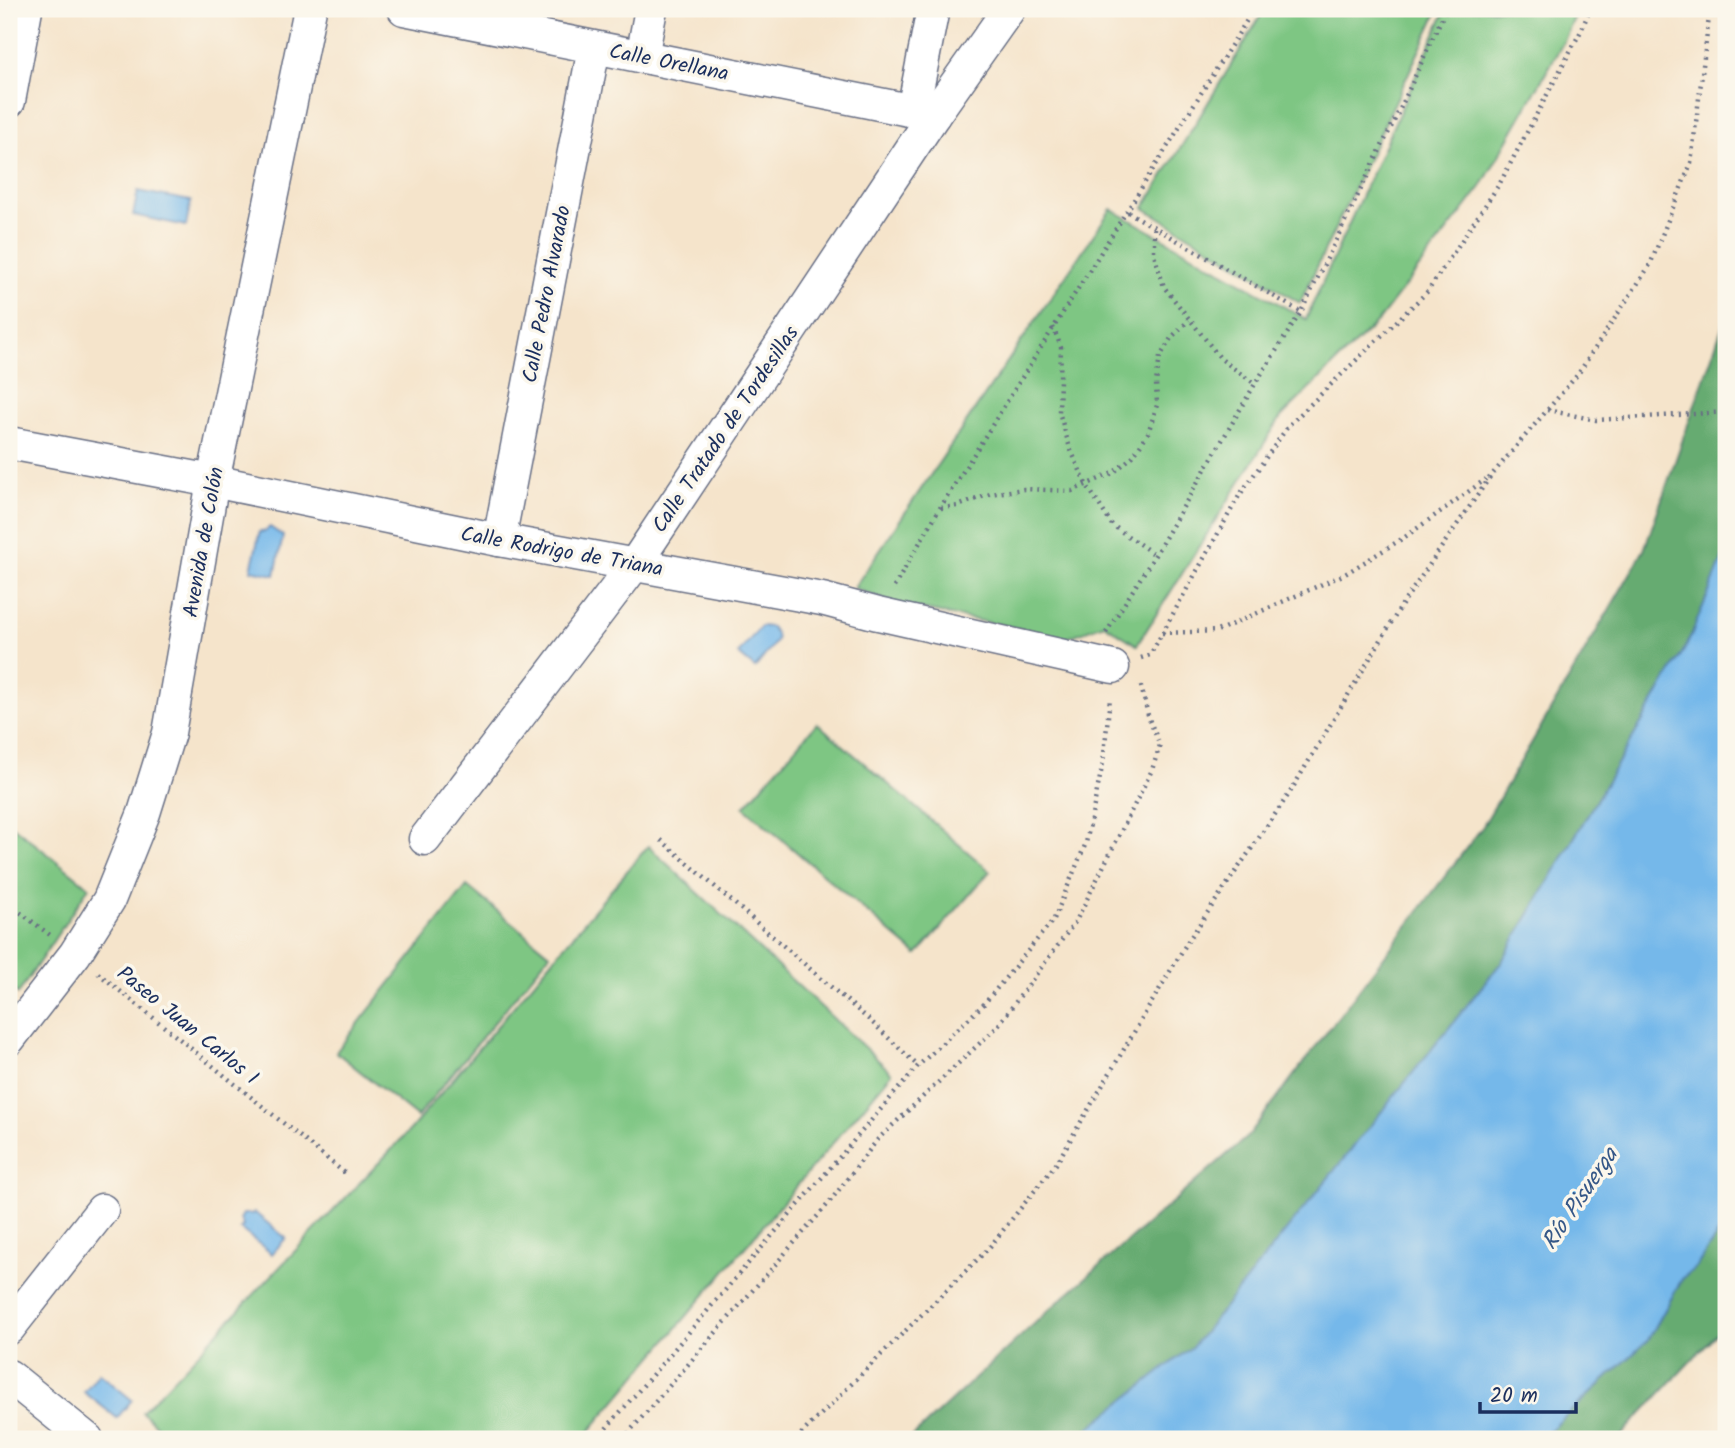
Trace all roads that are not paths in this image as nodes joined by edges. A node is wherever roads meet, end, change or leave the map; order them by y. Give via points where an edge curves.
1 (26, 9) edge
2 (310, 9) edge
3 (404, 9) edge
4 (651, 9) edge
5 (933, 9) edge
6 (1009, 9) edge
7 (594, 48) junction
8 (642, 57) junction
9 (9, 101) edge
10 (924, 113) junction
11 (9, 443) edge
12 (213, 481) junction
13 (499, 540) junction
14 (635, 564) junction
15 (1125, 669) road end
16 (425, 839) dead end
17 (9, 1039) edge
18 (102, 1210) dead end
19 (9, 1328) edge
20 (9, 1376) edge
21 (87, 1439) edge

1 - 9 street
2 - 12 street, Avenida de Colón
3 - 7 street, Calle Orellana
4 - 8 street
5 - 10 street
6 - 10 street, Calle Tratado de Tordesillas
7 - 8 street, Calle Orellana
7 - 13 street, Calle Pedro Alvarado
8 - 10 street, Calle Orellana
10 - 14 street, Calle Tratado de Tordesillas
11 - 12 street, Calle Rodrigo de Triana
12 - 13 street, Calle Rodrigo de Triana
12 - 17 street, Avenida de Colón via 169,733 144,813 109,900 75,954
13 - 14 street, Calle Rodrigo de Triana
14 - 15 street, Calle Rodrigo de Triana via 822,598
14 - 16 street, Calle Tratado de Tordesillas
18 - 19 street
20 - 21 street

